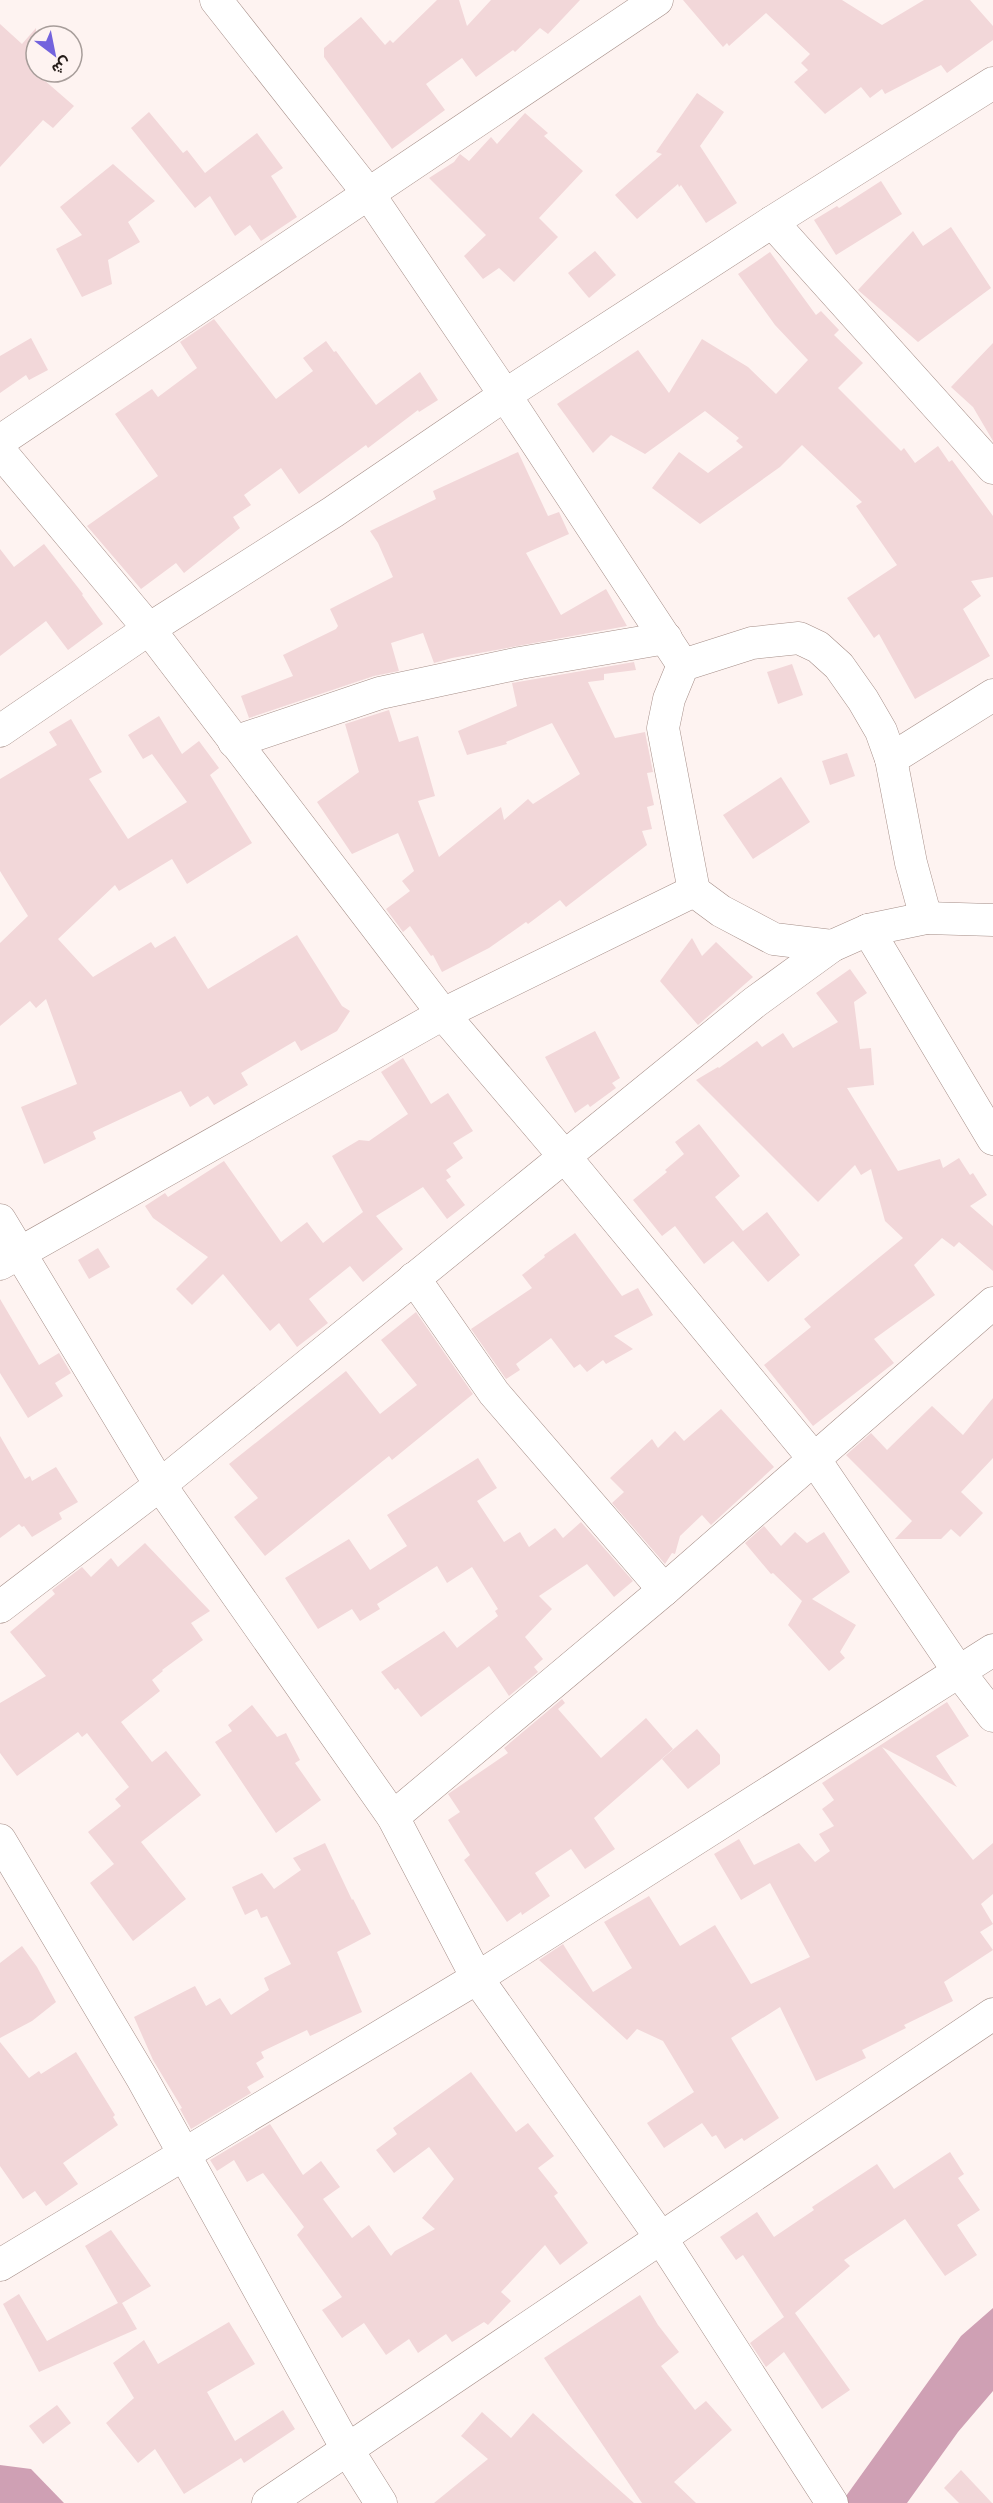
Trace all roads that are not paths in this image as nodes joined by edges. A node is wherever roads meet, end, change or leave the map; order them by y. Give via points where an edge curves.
1 (216, 0) edge
2 (652, 1) edge
3 (993, 83) edge
4 (368, 193) junction
5 (772, 222) junction
6 (505, 395) junction
7 (0, 441) edge
8 (0, 451) edge
9 (993, 468) edge
10 (149, 629) junction
11 (666, 638) junction
12 (683, 665) junction
13 (993, 695) edge
14 (0, 731) edge
15 (234, 742) junction
16 (891, 759) junction
17 (694, 891) junction
18 (926, 918) junction
19 (993, 920) edge
20 (868, 930) junction
21 (832, 945) junction
22 (443, 1014) junction
23 (993, 1139) edge
24 (565, 1157) junction
25 (0, 1220) edge
26 (10, 1258) edge
27 (414, 1278) junction
28 (993, 1303) edge
29 (815, 1460) junction
30 (159, 1485) junction
31 (664, 1590) junction
32 (0, 1607) edge
33 (993, 1650) edge
34 (959, 1672) junction
35 (993, 1716) edge
36 (393, 1817) junction
37 (0, 1839) edge
38 (477, 1978) junction
39 (993, 2014) edge
40 (183, 2155) junction
41 (661, 2238) junction
42 (0, 2265) edge
43 (348, 2449) junction
44 (268, 2503) edge
45 (381, 2503) edge
46 (832, 2503) edge

1 - 4 street
2 - 4 street
3 - 5 street
4 - 6 street
4 - 7 street
5 - 6 street
5 - 9 street
6 - 10 street via 333,512
6 - 11 street
8 - 10 street
10 - 14 street
10 - 15 street
11 - 12 street
11 - 15 street via 520,663 380,693
12 - 16 street via 752,643 799,638 818,647 838,666 863,699
12 - 17 street via 669,699 663,729
13 - 16 street
15 - 22 street
16 - 18 street
17 - 21 street via 721,911 774,939
17 - 22 street
18 - 19 street
18 - 20 street
20 - 21 street
20 - 23 street
21 - 24 street via 755,1002
22 - 24 street
22 - 26 street
24 - 27 street
24 - 29 street
25 - 26 street
26 - 30 street
27 - 30 street
27 - 31 street via 494,1394
28 - 29 street
29 - 31 street
29 - 34 street
30 - 32 street
30 - 36 street
31 - 36 street
33 - 34 street
34 - 35 street
34 - 38 street
36 - 38 street
37 - 40 street via 142,2078
38 - 40 street
38 - 41 street
39 - 41 street
40 - 42 street
40 - 43 street
41 - 43 street
41 - 46 street
43 - 44 street
43 - 45 street

